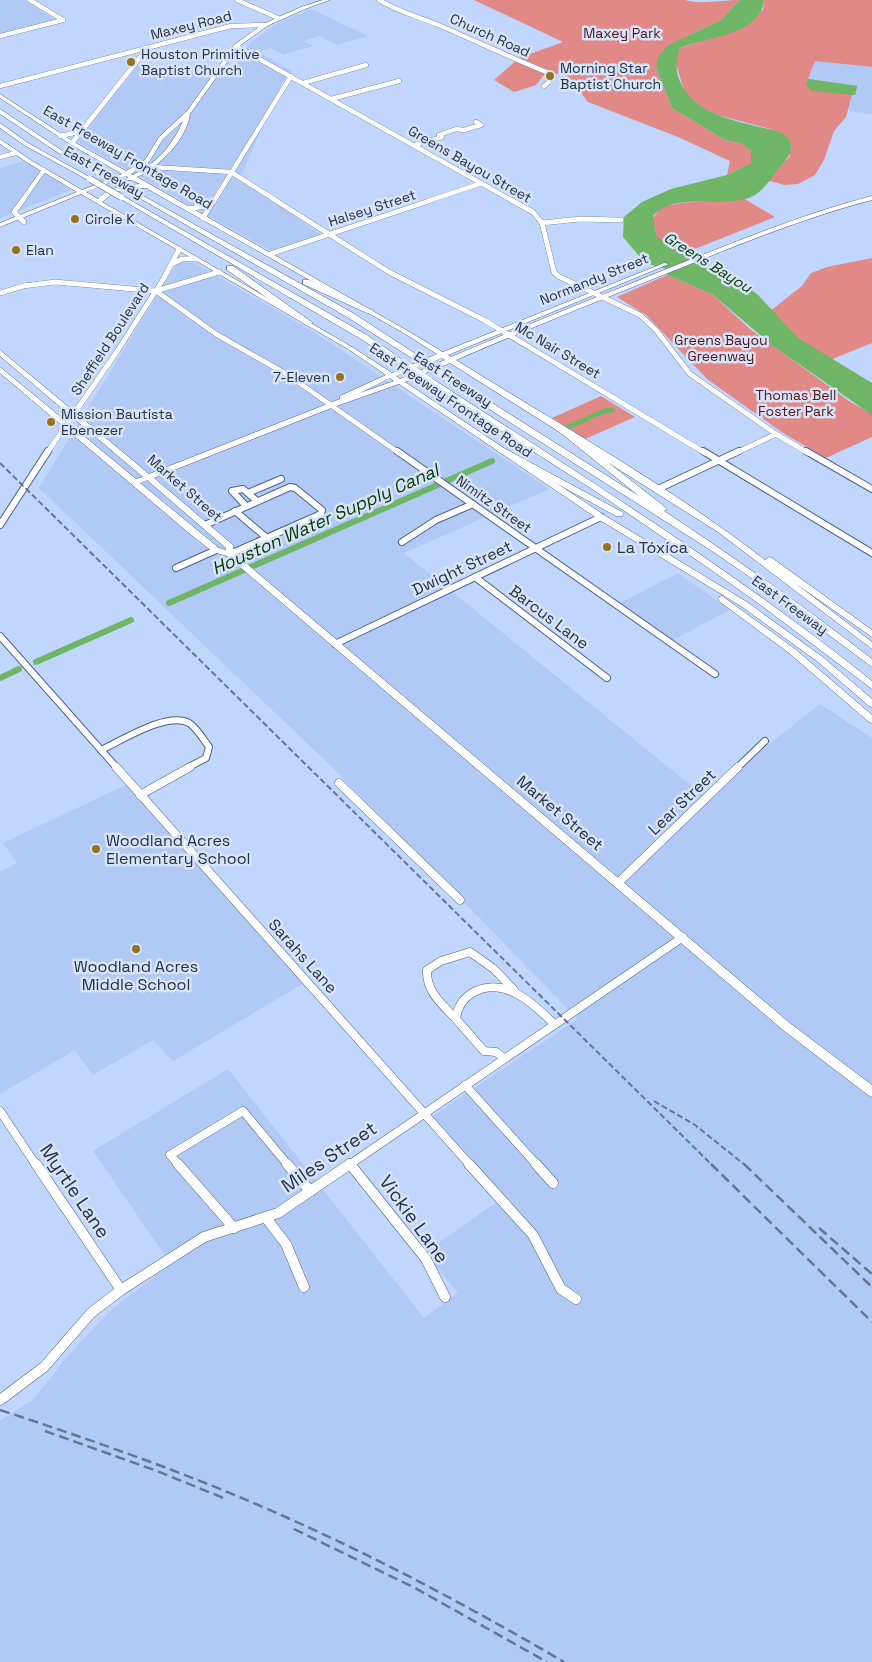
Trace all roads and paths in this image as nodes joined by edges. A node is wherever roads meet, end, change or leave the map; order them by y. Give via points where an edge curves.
1 (30, 0) edge
2 (237, 0) edge
3 (328, 0) edge
4 (379, 0) edge
5 (278, 18) junction
6 (264, 25) junction
7 (0, 36) edge
8 (189, 37) junction
9 (195, 40) dead end
10 (236, 46) junction
11 (142, 49) junction
12 (366, 65) dead end
13 (291, 76) junction
14 (399, 81) dead end
15 (303, 83) junction
16 (0, 86) edge
17 (544, 86) dead end
18 (0, 96) edge
19 (331, 98) junction
20 (0, 102) edge
21 (0, 111) edge
22 (189, 112) junction
23 (476, 122) dead end
24 (0, 125) edge
25 (172, 128) junction
26 (183, 128) junction
27 (79, 132) junction
28 (60, 136) junction
29 (0, 141) edge
30 (72, 143) junction
31 (415, 145) junction
32 (156, 146) junction
33 (172, 148) junction
34 (57, 150) junction
35 (16, 153) junction
36 (0, 158) edge
37 (106, 163) junction
38 (144, 163) junction
39 (156, 164) junction
40 (113, 166) junction
41 (44, 170) junction
42 (144, 172) junction
43 (231, 172) junction
44 (126, 174) junction
45 (53, 176) junction
46 (132, 177) junction
47 (40, 178) junction
48 (482, 183) junction
49 (67, 184) junction
50 (146, 185) junction
51 (80, 192) junction
52 (872, 193) edge
53 (87, 195) junction
54 (872, 198) edge
55 (99, 202) junction
56 (210, 206) junction
57 (188, 209) junction
58 (175, 216) junction
59 (605, 216) dead end
60 (203, 218) junction
61 (596, 219) junction
62 (21, 220) junction
63 (621, 220) dead end
64 (542, 223) junction
65 (0, 225) edge
66 (0, 230) edge
67 (178, 230) junction
68 (328, 234) junction
69 (179, 249) junction
70 (270, 254) junction
71 (196, 259) junction
72 (172, 264) junction
73 (219, 272) junction
74 (156, 291) junction
75 (594, 292) junction
76 (0, 294) edge
77 (603, 296) junction
78 (370, 311) junction
79 (308, 323) junction
80 (500, 330) junction
81 (508, 335) junction
82 (431, 347) junction
83 (0, 352) edge
84 (442, 355) junction
85 (451, 361) junction
86 (460, 366) junction
87 (0, 369) edge
88 (382, 370) junction
89 (390, 376) junction
90 (399, 382) junction
91 (412, 390) junction
92 (331, 405) junction
93 (75, 415) junction
94 (67, 425) junction
95 (561, 430) junction
96 (776, 434) junction
97 (500, 449) junction
98 (716, 461) junction
99 (149, 476) junction
100 (281, 479) dead end
101 (136, 482) junction
102 (658, 489) junction
103 (872, 489) edge
104 (248, 493) junction
105 (257, 501) junction
106 (472, 504) junction
107 (246, 506) junction
108 (235, 511) junction
109 (601, 517) junction
110 (1, 521) edge
111 (205, 525) junction
112 (721, 530) junction
113 (267, 538) junction
114 (402, 542) dead end
115 (704, 543) junction
116 (536, 548) junction
117 (216, 550) junction
118 (653, 551) junction
119 (872, 553) edge
120 (230, 554) junction
121 (176, 568) dead end
122 (723, 573) junction
123 (475, 577) junction
124 (872, 634) edge
125 (0, 636) edge
126 (335, 644) junction
127 (872, 646) edge
128 (872, 664) edge
129 (714, 674) dead end
130 (607, 678) dead end
131 (872, 686) edge
132 (872, 704) edge
133 (872, 720) edge
134 (765, 741) dead end
135 (101, 750) junction
136 (339, 783) dead end
137 (140, 795) junction
138 (618, 883) junction
139 (460, 900) dead end
140 (682, 937) junction
141 (514, 990) junction
142 (456, 1019) junction
143 (554, 1024) junction
144 (504, 1058) junction
145 (465, 1085) junction
146 (872, 1092) edge
147 (0, 1111) edge
148 (424, 1113) junction
149 (350, 1163) junction
150 (553, 1183) dead end
151 (310, 1191) junction
152 (266, 1218) junction
153 (234, 1228) junction
154 (304, 1286) dead end
155 (120, 1290) junction
156 (445, 1297) dead end
157 (576, 1299) dead end
158 (0, 1400) edge

1 - 7 street via 63,20
2 - 5 street
3 - 5 main road, Maxey Road
4 - 17 street, Church Road via 490,50 549,72 549,82
5 - 6 main road, Maxey Road
6 - 8 street, Maxey Road via 235,25
6 - 10 main road
8 - 9 street
8 - 11 street, Maxey Road
10 - 13 street, Greens Bayou Street
10 - 22 main road
11 - 16 street, Maxey Road
11 - 27 street via 142,55
12 - 15 street
13 - 15 street, Greens Bayou Street
13 - 43 street
14 - 19 street
15 - 19 street, Greens Bayou Street
18 - 28 main road, East Freeway Frontage Road
19 - 31 street, Greens Bayou Street
20 - 34 highway
21 - 34 highway, East Freeway
22 - 25 main road
22 - 26 main road
23 - 31 street via 481,124 464,130 456,129
24 - 67 highway, East Freeway, bridge via 26,144
25 - 26 main road
25 - 32 main road
26 - 33 main road
27 - 28 street
27 - 30 street
28 - 30 main road, East Freeway Frontage Road
29 - 35 main road, East Freeway Frontage Road
30 - 37 main road, East Freeway Frontage Road
31 - 48 street, Greens Bayou Street
32 - 33 main road
32 - 38 main road
33 - 39 main road
34 - 58 highway, East Freeway, bridge
35 - 36 street
35 - 41 main road, East Freeway Frontage Road
37 - 38 main road
37 - 40 main road, East Freeway Frontage Road
38 - 39 main road
38 - 44 main road
39 - 42 main road
39 - 43 street
40 - 44 main road, East Freeway Frontage Road
40 - 49 main road via 114,171 110,174 83,184
41 - 45 main road, East Freeway Frontage Road
41 - 47 street
42 - 46 main road
42 - 50 main road
43 - 56 street
43 - 68 street, Mc Nair Street
44 - 46 main road, East Freeway Frontage Road
44 - 51 main road
45 - 47 street
45 - 49 main road, East Freeway Frontage Road
46 - 50 main road, East Freeway Frontage Road
46 - 53 main road
47 - 62 street via 14,212
48 - 64 street, Greens Bayou Street via 532,212
48 - 68 street, Halsey Street
49 - 51 main road, East Freeway Frontage Road
50 - 55 main road via 130,186 103,196
50 - 57 main road, East Freeway Frontage Road
51 - 53 main road, East Freeway Frontage Road
51 - 62 main road
52 - 75 main road, Normandy Street via 795,214
53 - 55 main road, East Freeway Frontage Road
53 - 62 main road
54 - 77 main road, Normandy Street via 803,218
55 - 69 main road, East Freeway Frontage Road
56 - 57 street
56 - 60 street
57 - 60 main road, East Freeway Frontage Road
58 - 78 highway via 321,290
58 - 115 highway, East Freeway, bridge via 350,315
59 - 61 street
60 - 70 main road, East Freeway Frontage Road
61 - 63 street via 606,222
61 - 64 street
62 - 65 main road
62 - 66 main road
64 - 75 street, Greens Bayou Street via 554,272 564,280
67 - 79 highway
67 - 122 highway, East Freeway, bridge via 364,338
68 - 70 street, Halsey Street
68 - 80 street, Mc Nair Street via 389,272
69 - 71 main road, East Freeway Frontage Road
69 - 72 street, Sheffield Boulevard
70 - 78 main road, East Freeway Frontage Road
71 - 72 street via 182,259
71 - 73 main road, East Freeway Frontage Road
72 - 74 street, Sheffield Boulevard
73 - 74 street
73 - 79 main road, East Freeway Frontage Road
74 - 76 street via 55,282 23,286
74 - 92 street, Nimitz Street via 216,334 288,375
74 - 93 street, Sheffield Boulevard
75 - 77 street, Greens Bayou Street
75 - 80 main road, Normandy Street
77 - 81 main road, Normandy Street
77 - 96 street, Greens Bayou Street via 640,315 656,330 690,374
78 - 82 main road, East Freeway Frontage Road
79 - 88 main road, East Freeway Frontage Road
80 - 81 street, Mc Nair Street
80 - 84 main road, Normandy Street
81 - 85 main road, Normandy Street
81 - 98 street, Mc Nair Street
82 - 84 main road, East Freeway Frontage Road
82 - 88 main road via 426,356
83 - 93 main road, Market Street
84 - 85 main road, East Freeway Frontage Road
84 - 89 main road, Normandy Street
85 - 86 main road, East Freeway Frontage Road
85 - 90 main road, Normandy Street
86 - 91 main road via 416,381 411,386
86 - 95 main road, East Freeway Frontage Road
87 - 94 main road, Market Street
88 - 89 main road, East Freeway Frontage Road
89 - 90 main road, East Freeway Frontage Road
89 - 92 main road, Normandy Street
90 - 91 main road, East Freeway Frontage Road
90 - 92 main road, Normandy Street
91 - 97 main road, East Freeway Frontage Road
92 - 99 main road, Normandy Street
92 - 106 street, Nimitz Street
93 - 94 street, Sheffield Boulevard
93 - 99 main road, Market Street
94 - 101 main road, Market Street
94 - 110 street, Sheffield Boulevard
95 - 102 main road, East Freeway Frontage Road
95 - 115 highway
96 - 98 street
96 - 103 street, Greens Bayou Street
97 - 109 main road, East Freeway Frontage Road
97 - 122 highway
98 - 102 street
98 - 119 street, Mc Nair Street
99 - 101 main road, Normandy Street
99 - 111 main road, Market Street
100 - 104 street
101 - 117 main road, Market Street
102 - 112 main road, East Freeway Frontage Road
104 - 105 street
104 - 107 street via 241,488 231,492
105 - 107 street
105 - 113 street via 293,487 323,512
106 - 114 street via 436,520
106 - 116 street, Nimitz Street
107 - 108 street
108 - 111 street
108 - 113 street
109 - 116 street, Dwight Street
109 - 118 main road, East Freeway Frontage Road
111 - 120 main road, Market Street via 230,548
112 - 124 main road via 786,570
112 - 127 main road, East Freeway Frontage Road
113 - 120 street
115 - 128 highway, East Freeway via 786,598
116 - 123 street, Dwight Street
116 - 129 street, Nimitz Street
117 - 120 main road, Market Street
117 - 121 street
118 - 132 main road, East Freeway Frontage Road via 750,609 821,660
118 - 133 main road via 761,627
120 - 126 main road, Market Street
122 - 131 highway, East Freeway via 806,632
123 - 126 street, Dwight Street
123 - 130 street, Barcus Lane
125 - 135 street, Sarahs Lane
126 - 138 main road, Market Street
134 - 138 street, Lear Street
135 - 137 street, Sarahs Lane
135 - 137 street via 164,721 179,720 188,723 209,747 206,758
136 - 139 street
137 - 148 street, Sarahs Lane
138 - 140 main road, Market Street
140 - 143 street, Miles Street
140 - 146 main road, Market Street via 788,1027
141 - 142 street via 492,986 477,990 464,1000 457,1010
141 - 142 street via 494,969 470,952 441,961 427,970 426,979 429,990
141 - 143 street
142 - 144 street via 484,1051 496,1052
143 - 144 street, Miles Street
144 - 145 street, Miles Street
145 - 148 street, Miles Street
145 - 150 street
147 - 155 street, Myrtle Lane
148 - 149 street, Miles Street
148 - 157 street, Sarahs Lane via 533,1235 561,1289
149 - 151 street, Miles Street
149 - 156 street, Vickie Lane via 426,1259
151 - 152 street, Miles Street
151 - 153 street via 243,1111 170,1155
152 - 153 street, Miles Street
152 - 154 street via 286,1244
153 - 155 street, Miles Street via 204,1237
155 - 158 street, Miles Street via 91,1313 44,1367

